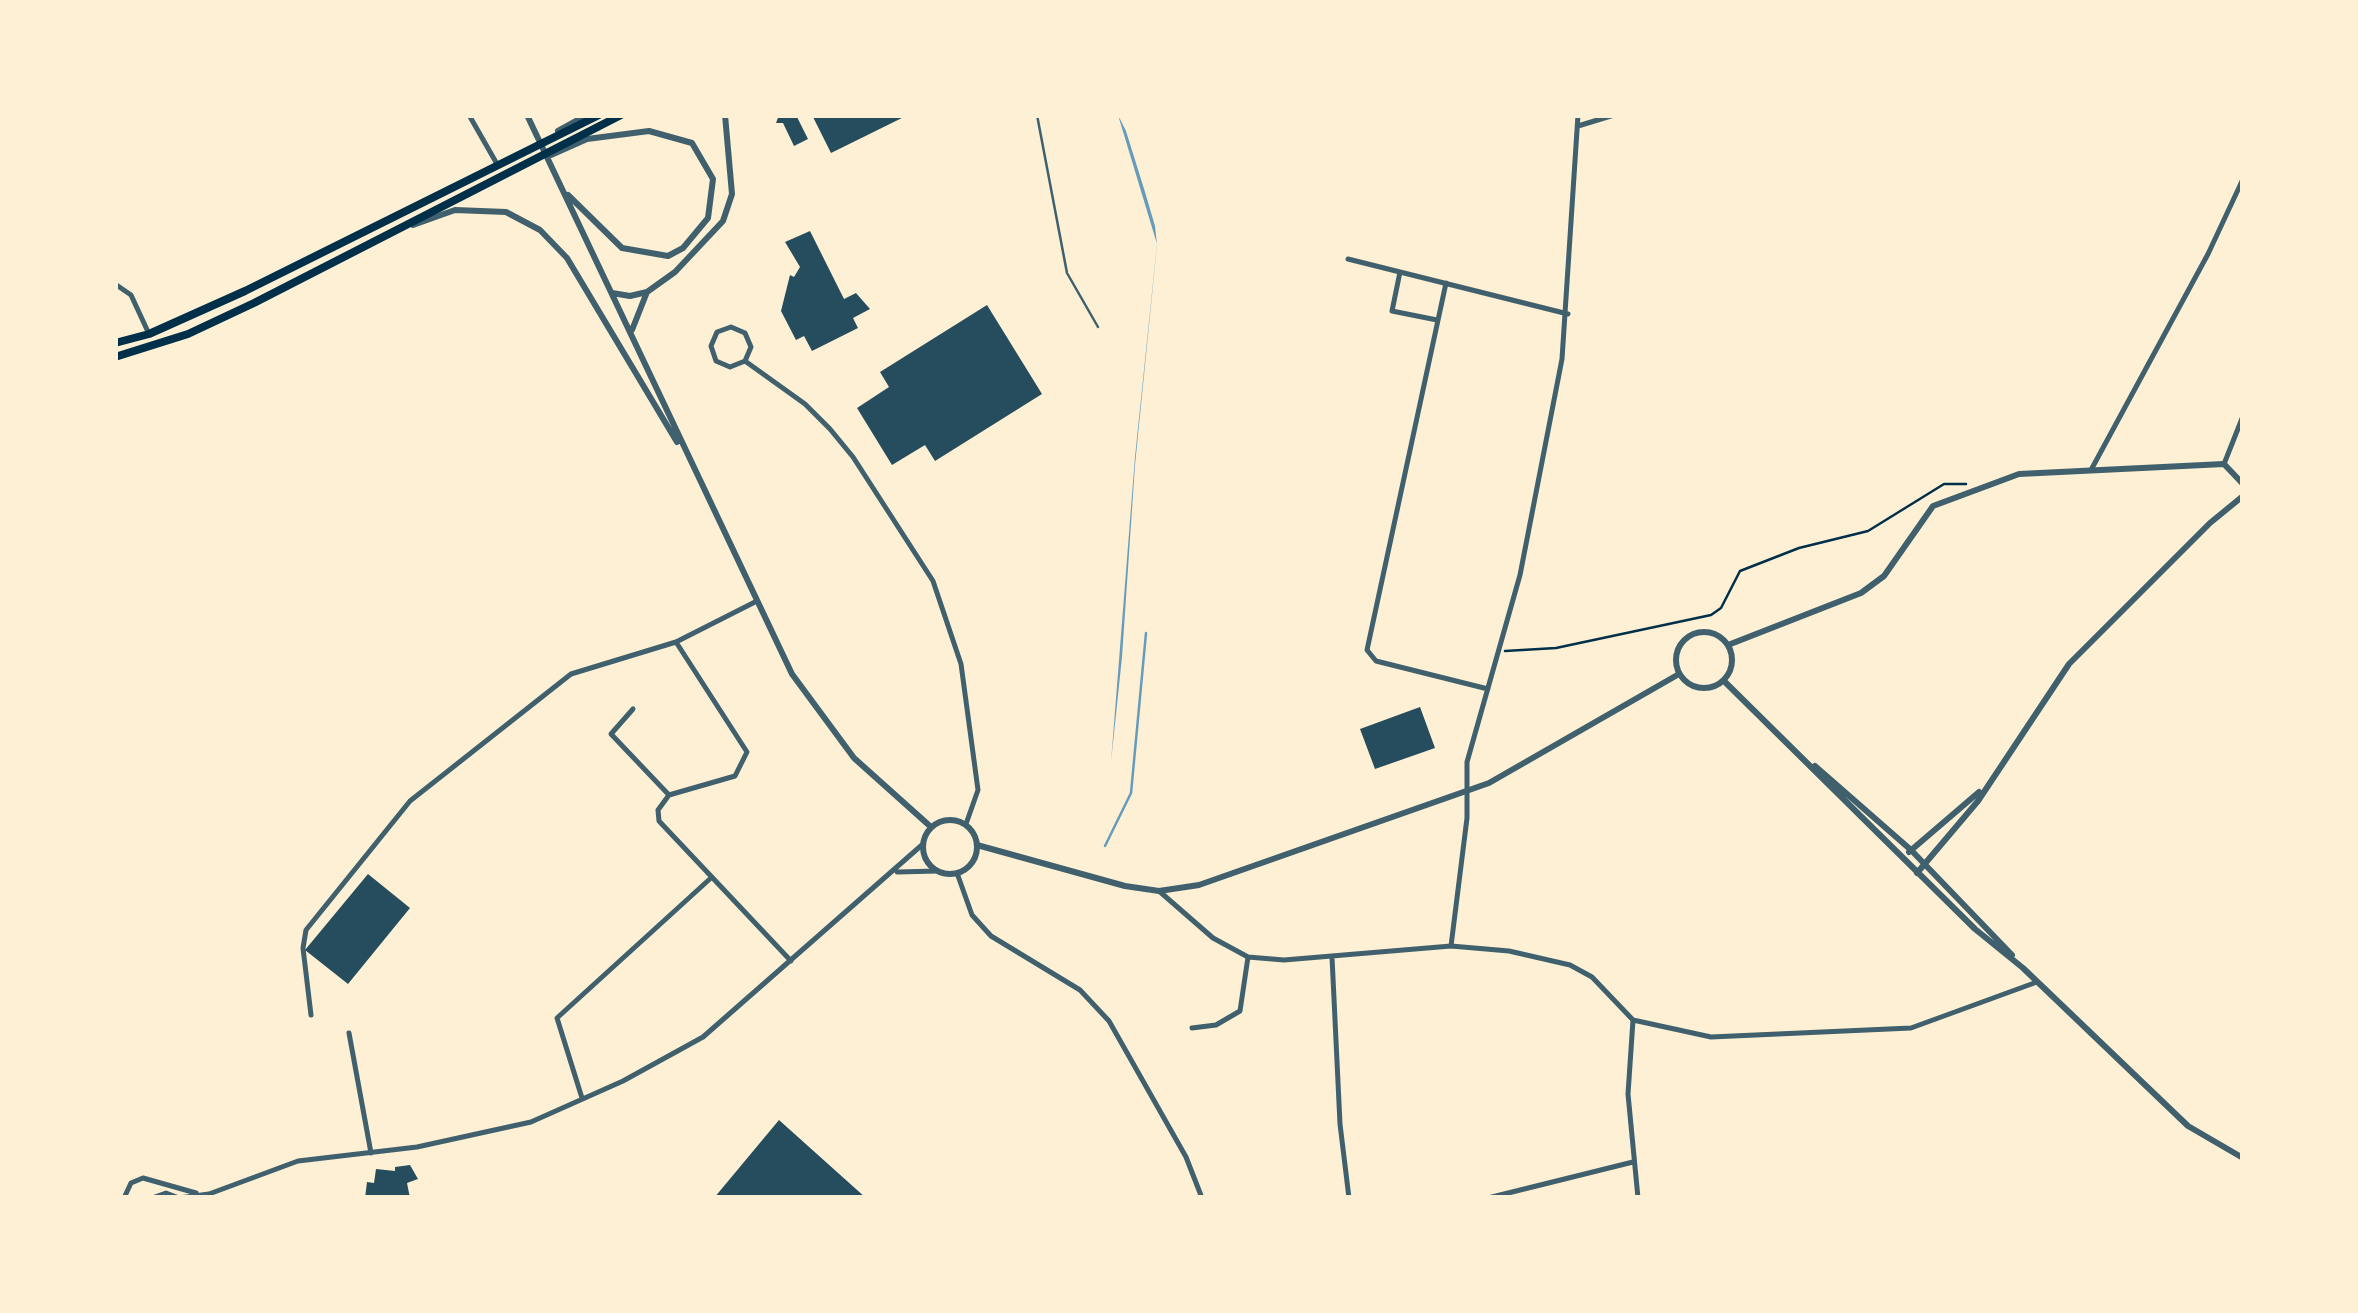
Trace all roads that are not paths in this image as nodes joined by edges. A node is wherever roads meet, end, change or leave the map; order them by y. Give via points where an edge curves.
1 (469, 115) edge
2 (527, 115) edge
3 (587, 115) edge
4 (599, 115) edge
5 (621, 115) edge
6 (725, 115) edge
7 (1037, 115) edge
8 (1578, 115) edge
9 (1614, 115) edge
10 (1577, 126) junction
11 (517, 154) junction
12 (497, 164) junction
13 (522, 167) junction
14 (2243, 179) edge
15 (564, 189) junction
16 (390, 233) junction
17 (1348, 259) dead end
18 (1400, 272) junction
19 (1446, 283) junction
20 (115, 284) edge
21 (647, 292) junction
22 (612, 293) junction
23 (1568, 314) junction
24 (1438, 320) junction
25 (1098, 327) dead end
26 (632, 331) junction
27 (149, 334) junction
28 (115, 343) edge
29 (115, 358) edge
30 (745, 362) junction
31 (2243, 416) edge
32 (2224, 464) junction
33 (692, 469) junction
34 (2091, 470) junction
35 (2243, 484) edge
36 (2243, 496) edge
37 (754, 602) junction
38 (676, 642) junction
39 (1728, 645) junction
40 (1680, 674) junction
41 (1724, 680) junction
42 (1488, 690) junction
43 (633, 709) dead end
44 (1802, 756) junction
45 (1984, 788) junction
46 (1465, 792) junction
47 (669, 795) junction
48 (966, 824) junction
49 (931, 827) junction
50 (923, 844) junction
51 (978, 845) junction
52 (1910, 850) junction
53 (1902, 858) junction
54 (1926, 865) junction
55 (938, 871) junction
56 (894, 873) junction
57 (957, 873) junction
58 (1917, 873) junction
59 (712, 877) junction
60 (1158, 891) junction
61 (1451, 946) junction
62 (1332, 956) junction
63 (1248, 957) junction
64 (790, 962) junction
65 (2023, 968) junction
66 (2037, 982) junction
67 (311, 1014) dead end
68 (1633, 1020) junction
69 (1192, 1028) dead end
70 (350, 1033) dead end
71 (582, 1098) junction
72 (372, 1153) junction
73 (2243, 1158) edge
74 (1632, 1162) junction
75 (198, 1194) junction
76 (124, 1198) edge
77 (152, 1198) edge
78 (1202, 1198) edge
79 (1349, 1198) edge
80 (1488, 1198) edge
81 (1638, 1198) edge

1 - 12 street
2 - 15 street
3 - 11 street
4 - 11 main road
5 - 13 main road
6 - 21 street via 732,194 723,222
7 - 25 lane via 1066,273
8 - 10 street
9 - 10 street
10 - 23 street
11 - 12 main road
12 - 27 main road
13 - 15 street via 587,139 649,130 692,143 712,179 708,218 668,256 622,248
13 - 16 main road
14 - 34 street
15 - 22 street
16 - 29 main road via 188,334
16 - 33 street via 455,210 506,212 540,230 567,258
17 - 18 street
18 - 19 street
18 - 24 street via 1392,311
19 - 23 street
19 - 24 street
20 - 27 street via 131,295
21 - 22 street
21 - 26 street
22 - 26 street
23 - 42 street via 1520,575
24 - 42 street via 1366,650 1376,661
26 - 33 street
27 - 28 main road
30 - 30 street via 730,367 716,361 711,346 717,332 731,327 745,333 751,347
30 - 48 street via 830,429 932,581 961,664 979,793
31 - 32 street
32 - 34 street
32 - 35 street
33 - 37 street
34 - 39 street via 2019,474 1933,506 1884,576 1861,593
36 - 45 street via 2070,664
37 - 38 street
37 - 49 street via 823,719 854,758
38 - 47 street via 747,752 736,776
38 - 67 street via 571,674 410,802 306,930 302,948
39 - 40 street via 1713,633 1694,634 1676,656
39 - 41 street via 1732,664
40 - 41 street via 1700,688
40 - 46 street
41 - 44 street
42 - 46 street
43 - 47 street via 611,734
44 - 52 street
44 - 53 street
45 - 52 street
45 - 54 street
46 - 60 street via 1249,870
46 - 61 street
47 - 59 street via 659,821
48 - 49 street via 945,820
48 - 51 street
49 - 50 street
50 - 55 street
50 - 56 street
51 - 57 street via 974,861
51 - 60 street
52 - 53 street
52 - 54 street
53 - 58 street
54 - 58 street
54 - 65 street
55 - 56 street
55 - 57 street
56 - 64 street
57 - 78 street via 972,915 991,936 1080,990 1109,1021 1186,1156
58 - 65 street
59 - 64 street
59 - 71 street via 557,1018
60 - 63 street via 1213,938
61 - 62 street
61 - 68 street via 1570,964
62 - 63 street
62 - 79 street
63 - 69 street via 1240,1010 1216,1025
64 - 71 street via 703,1036
65 - 66 street
66 - 68 street via 1911,1028 1711,1037
66 - 73 street via 2188,1126
68 - 74 street
70 - 72 street
71 - 72 street via 531,1122
72 - 75 street via 298,1161
74 - 80 street
74 - 81 street
75 - 76 street via 143,1178 131,1183
75 - 77 street

